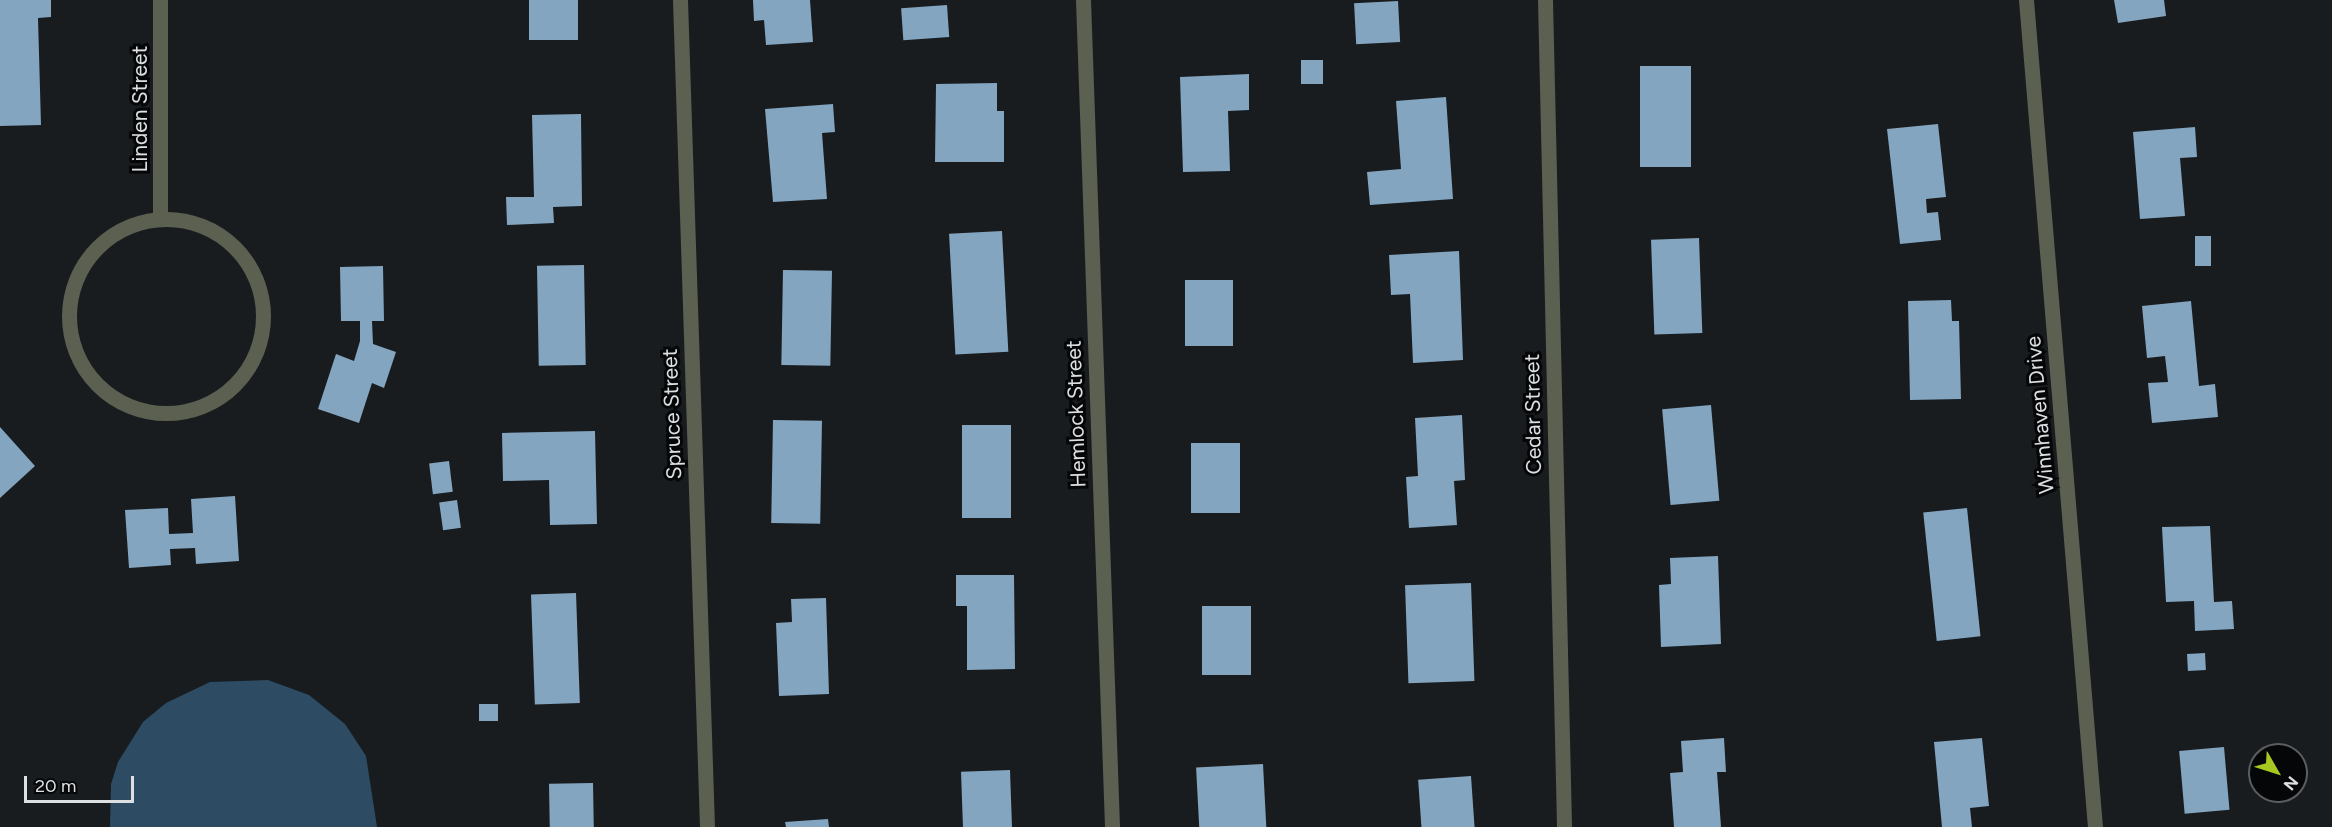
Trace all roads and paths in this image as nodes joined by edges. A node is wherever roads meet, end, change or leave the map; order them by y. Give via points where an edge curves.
1 (160, 0) edge
2 (680, 0) edge
3 (1083, 0) edge
4 (1545, 0) edge
5 (2026, 0) edge
6 (160, 219) junction
7 (707, 827) edge
8 (1112, 827) edge
9 (1563, 827) edge
10 (2095, 827) edge

1 - 6 street, Linden Street
2 - 7 street, Spruce Street
3 - 8 street, Hemlock Street
4 - 9 street, Cedar Street
5 - 10 street, Winnhaven Drive
6 - 6 street via 141,222 105,240 80,271 69,309 74,348 94,382 127,405 165,413 196,408 224,394 250,363 263,323 257,282 235,248 201,225

